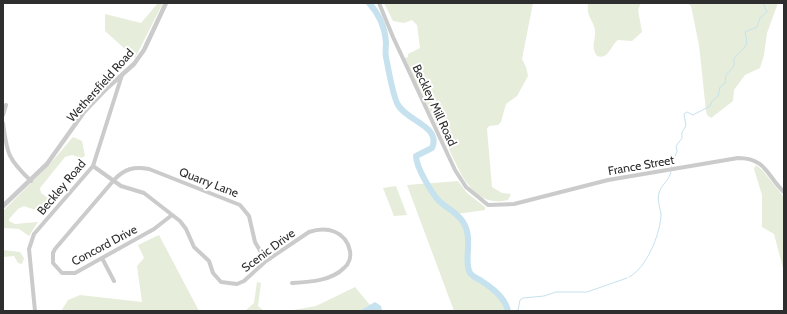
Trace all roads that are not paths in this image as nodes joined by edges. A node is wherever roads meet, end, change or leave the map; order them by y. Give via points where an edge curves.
1 (166, 3) edge
2 (379, 3) edge
3 (122, 75) junction
4 (6, 105) dead end
5 (3, 115) edge
6 (3, 123) edge
7 (93, 166) junction
8 (114, 180) junction
9 (31, 181) junction
10 (784, 192) edge
11 (488, 204) joint
12 (3, 206) edge
13 (172, 215) junction
14 (102, 258) junction
15 (266, 262) junction
16 (114, 281) dead end
17 (292, 283) dead end
18 (35, 311) edge

1 - 3 street, Wethersfield Road via 144,50
2 - 11 street, Beckley Mill Road via 455,170 466,187
3 - 7 street, Beckley Road
3 - 9 street, Wethersfield Road via 84,112 47,164
4 - 5 street
6 - 9 street via 6,150 13,163
7 - 8 street, Scenic Drive
7 - 18 street, Beckley Road via 34,234 29,249
8 - 13 street, Scenic Drive via 121,186 144,193
8 - 14 street, Concord Drive via 55,249 52,258 59,272 68,274 75,273
8 - 15 street, Quarry Lane via 125,171 136,167 142,168 240,205 249,216 255,242
9 - 12 street, Wethersfield Road
10 - 11 street, France Street via 758,161 738,158 608,180 514,204
13 - 14 street, Concord Drive via 154,230
13 - 15 street, Scenic Drive via 183,224 194,246 208,261 213,273 221,282 233,284 244,281
14 - 16 street
15 - 17 street, Scenic Drive via 316,230 336,231 343,236 350,254 344,268 318,282

